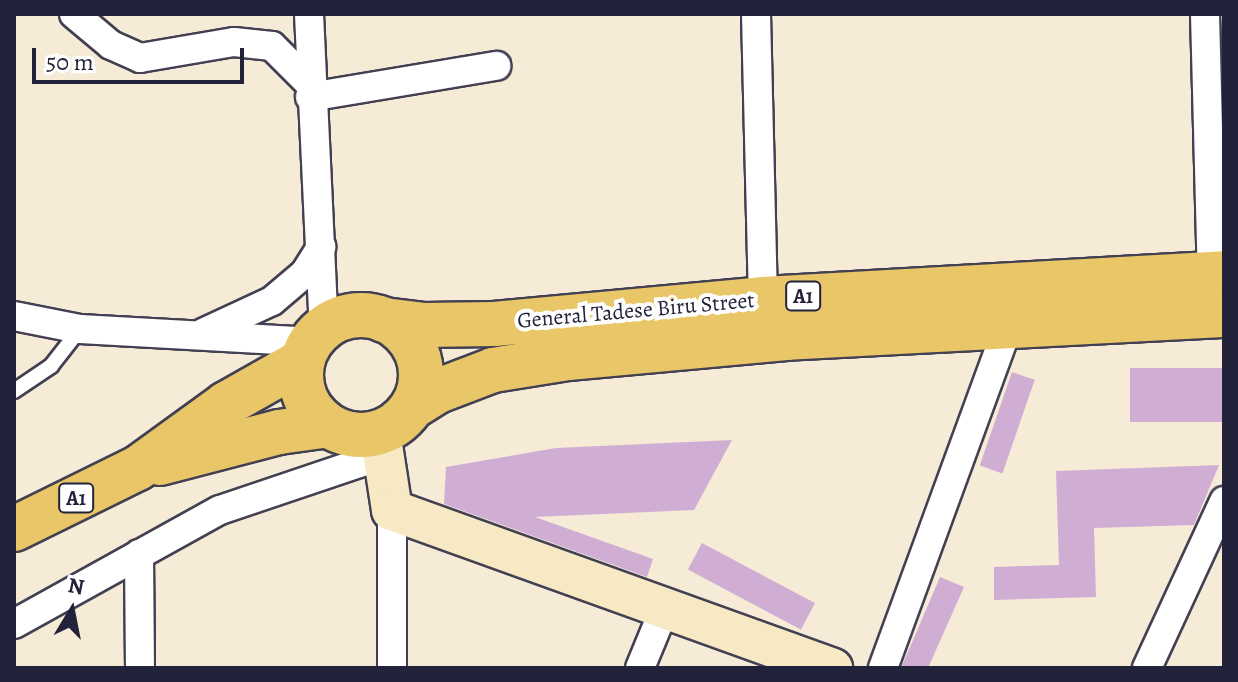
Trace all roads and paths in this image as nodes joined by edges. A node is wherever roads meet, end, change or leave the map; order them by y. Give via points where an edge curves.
1 (74, 14) edge
2 (309, 14) edge
3 (756, 14) edge
4 (1205, 14) edge
5 (496, 66) dead end
6 (310, 90) junction
7 (321, 247) junction
8 (1218, 274) edge
9 (763, 299) junction
10 (1014, 305) junction
11 (1224, 315) edge
12 (14, 316) edge
13 (384, 320) junction
14 (80, 329) junction
15 (198, 335) junction
16 (312, 344) junction
17 (14, 391) edge
18 (328, 425) junction
19 (391, 432) junction
20 (138, 468) junction
21 (1224, 501) edge
22 (392, 510) junction
23 (14, 529) edge
24 (139, 554) junction
25 (666, 605) junction
26 (14, 624) edge
27 (140, 668) edge
28 (392, 668) edge
29 (640, 668) edge
30 (832, 668) edge
31 (883, 668) edge
32 (1147, 668) edge

1 - 6 street via 111,45 140,58 234,42 272,46
2 - 6 street
3 - 9 street
4 - 8 street
5 - 6 street
6 - 7 street
7 - 15 street via 305,273 272,301
7 - 16 street
8 - 10 main road, General Tadese Biru Street / A1
9 - 10 main road, General Tadese Biru Street / A1
9 - 13 main road, General Tadese Biru Street / A1 via 494,324
10 - 11 main road, General Tadese Biru Street / A1
10 - 19 main road, General Tadese Biru Street / A1 via 493,370 438,391
10 - 31 street
12 - 14 street
13 - 16 main road via 343,318
13 - 19 main road via 414,347 420,387
14 - 15 street
14 - 17 lane via 51,366
15 - 16 street
16 - 18 main road via 308,404
16 - 20 main road, A1
18 - 19 main road via 353,434
18 - 20 main road, A1
19 - 22 street
19 - 24 street via 220,510
20 - 23 main road, A1
21 - 32 street
22 - 25 street via 579,581
22 - 28 street
24 - 26 street
24 - 27 street
25 - 29 street
25 - 30 street

